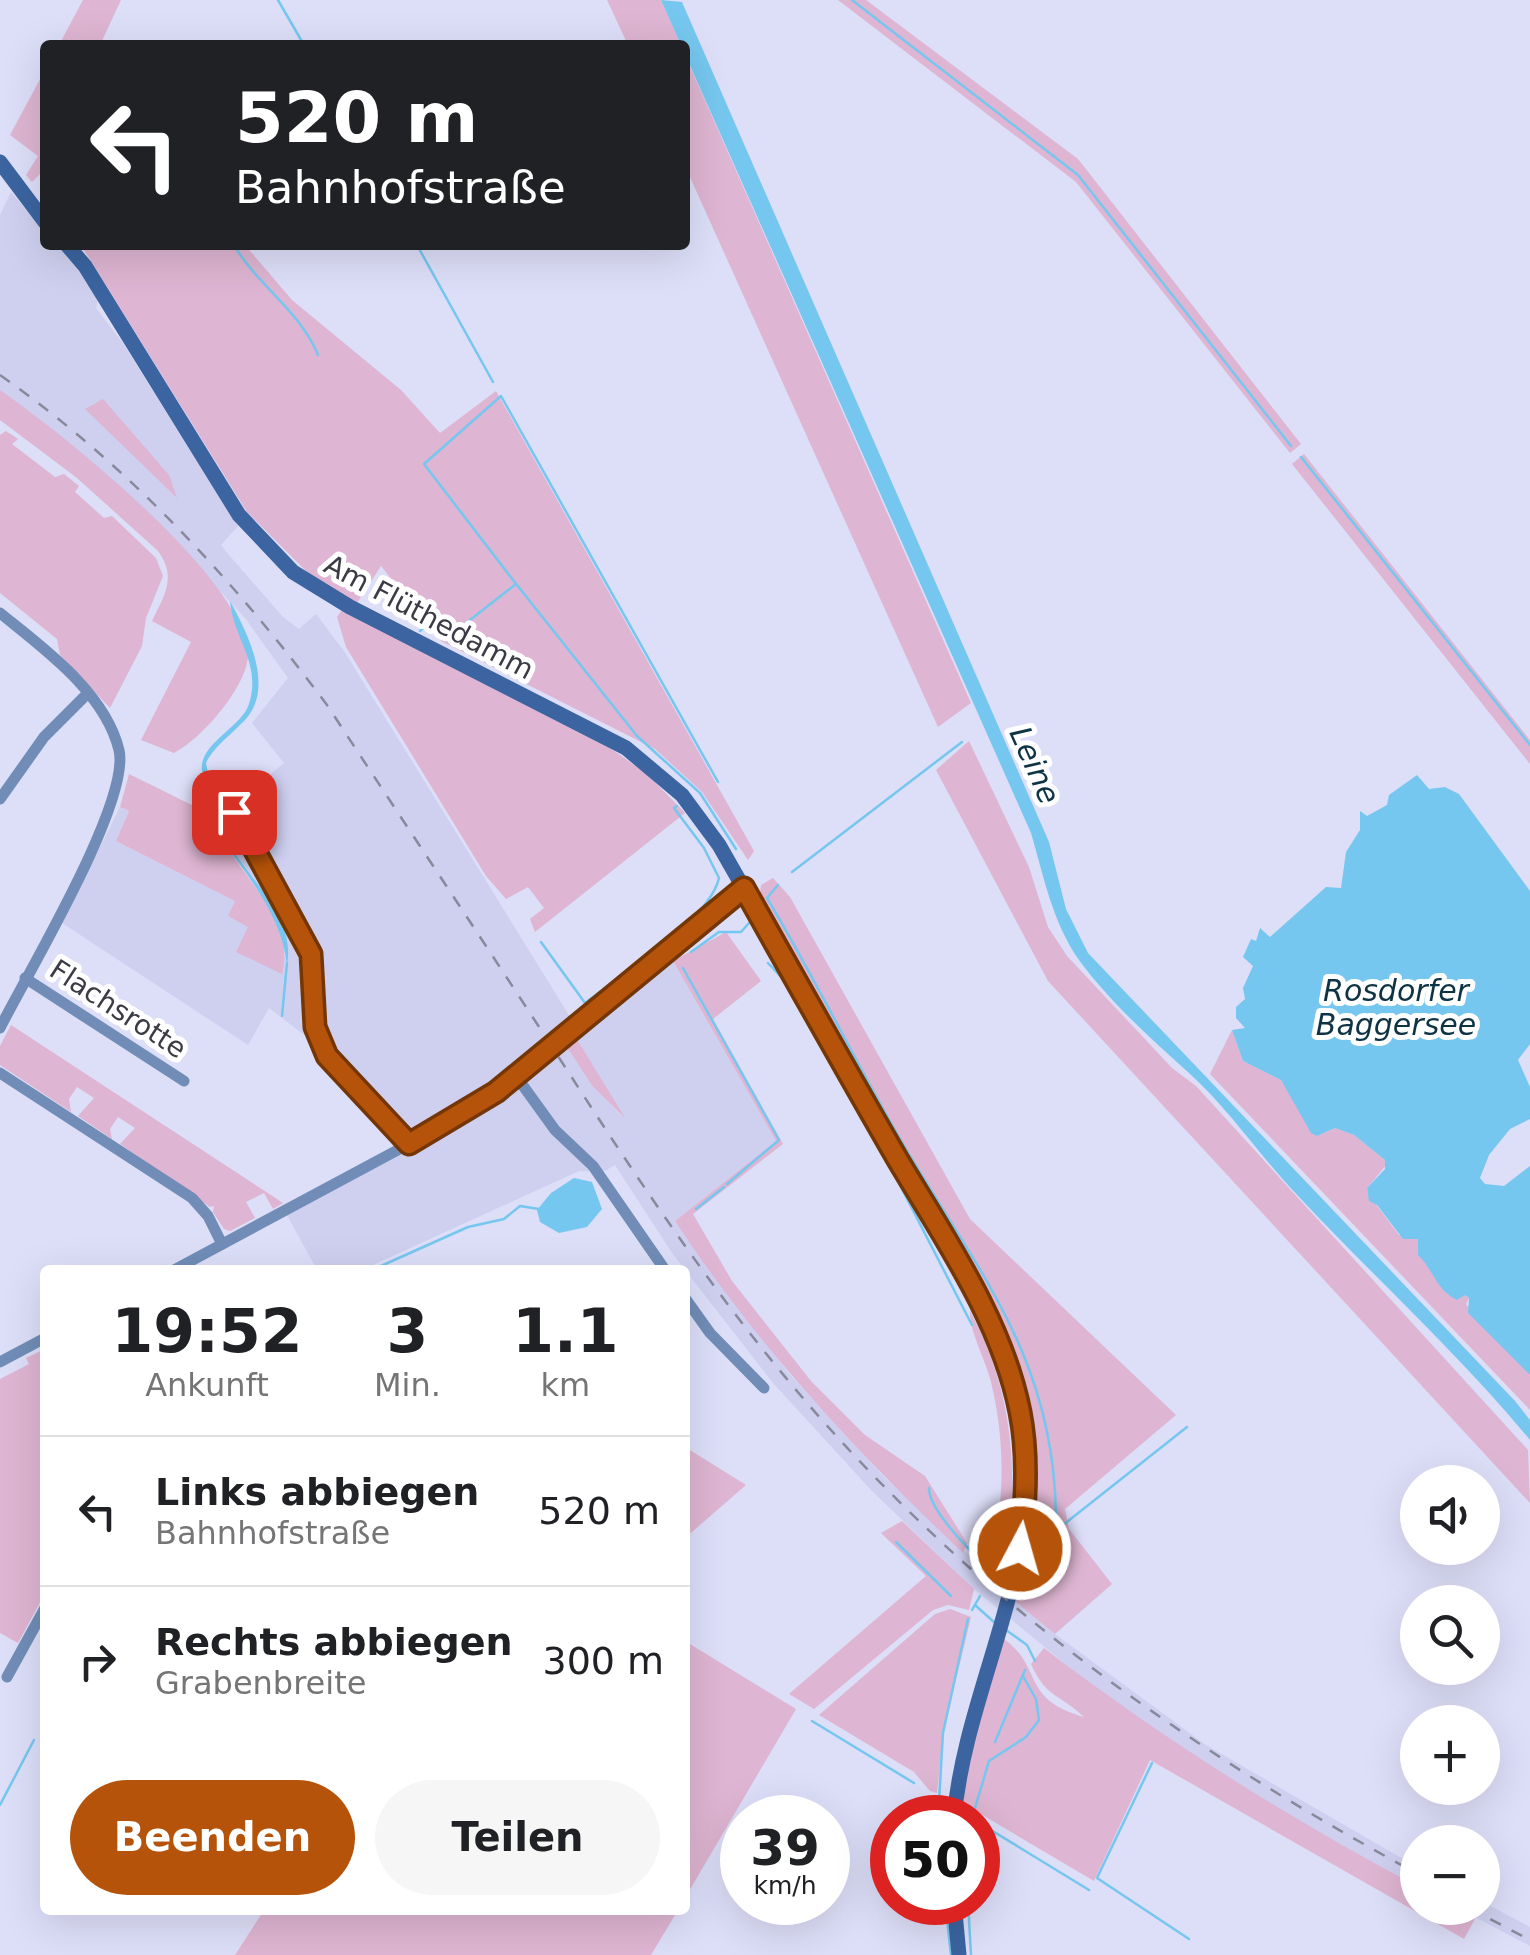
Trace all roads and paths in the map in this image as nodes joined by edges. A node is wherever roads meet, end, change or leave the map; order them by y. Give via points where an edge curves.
1 (2, 166) edge
2 (40, 216) edge
3 (71, 250) edge
4 (0, 613) edge
5 (88, 694) junction
6 (0, 798) edge
7 (234, 812) dead end
8 (744, 888) junction
9 (25, 978) junction
10 (0, 1028) edge
11 (0, 1073) edge
12 (516, 1076) junction
13 (184, 1081) dead end
14 (409, 1144) junction
15 (222, 1244) junction
16 (183, 1265) edge
17 (662, 1265) edge
18 (690, 1305) edge
19 (40, 1341) edge
20 (0, 1362) edge
21 (764, 1388) dead end
22 (40, 1617) edge
23 (7, 1677) dead end
24 (958, 1795) edge
25 (956, 1925) edge
26 (959, 1955) edge

1 - 2 main road
3 - 8 main road, Am Flüthedamm via 266,547 350,607 644,761 696,811
4 - 5 street
5 - 6 street via 44,737
5 - 9 street via 116,740 119,784
7 - 14 street via 311,954 315,1027 327,1056
8 - 12 street
8 - 24 main road, Am Flüthedamm via 962,1269 1015,1390 1024,1437 1022,1540
9 - 10 street
9 - 13 street, Flachsrotte
11 - 15 street via 192,1198
12 - 14 street via 463,1116
12 - 17 street via 555,1130 593,1166
14 - 15 street
15 - 16 street
18 - 21 street
19 - 20 street
22 - 23 street
25 - 26 main road

